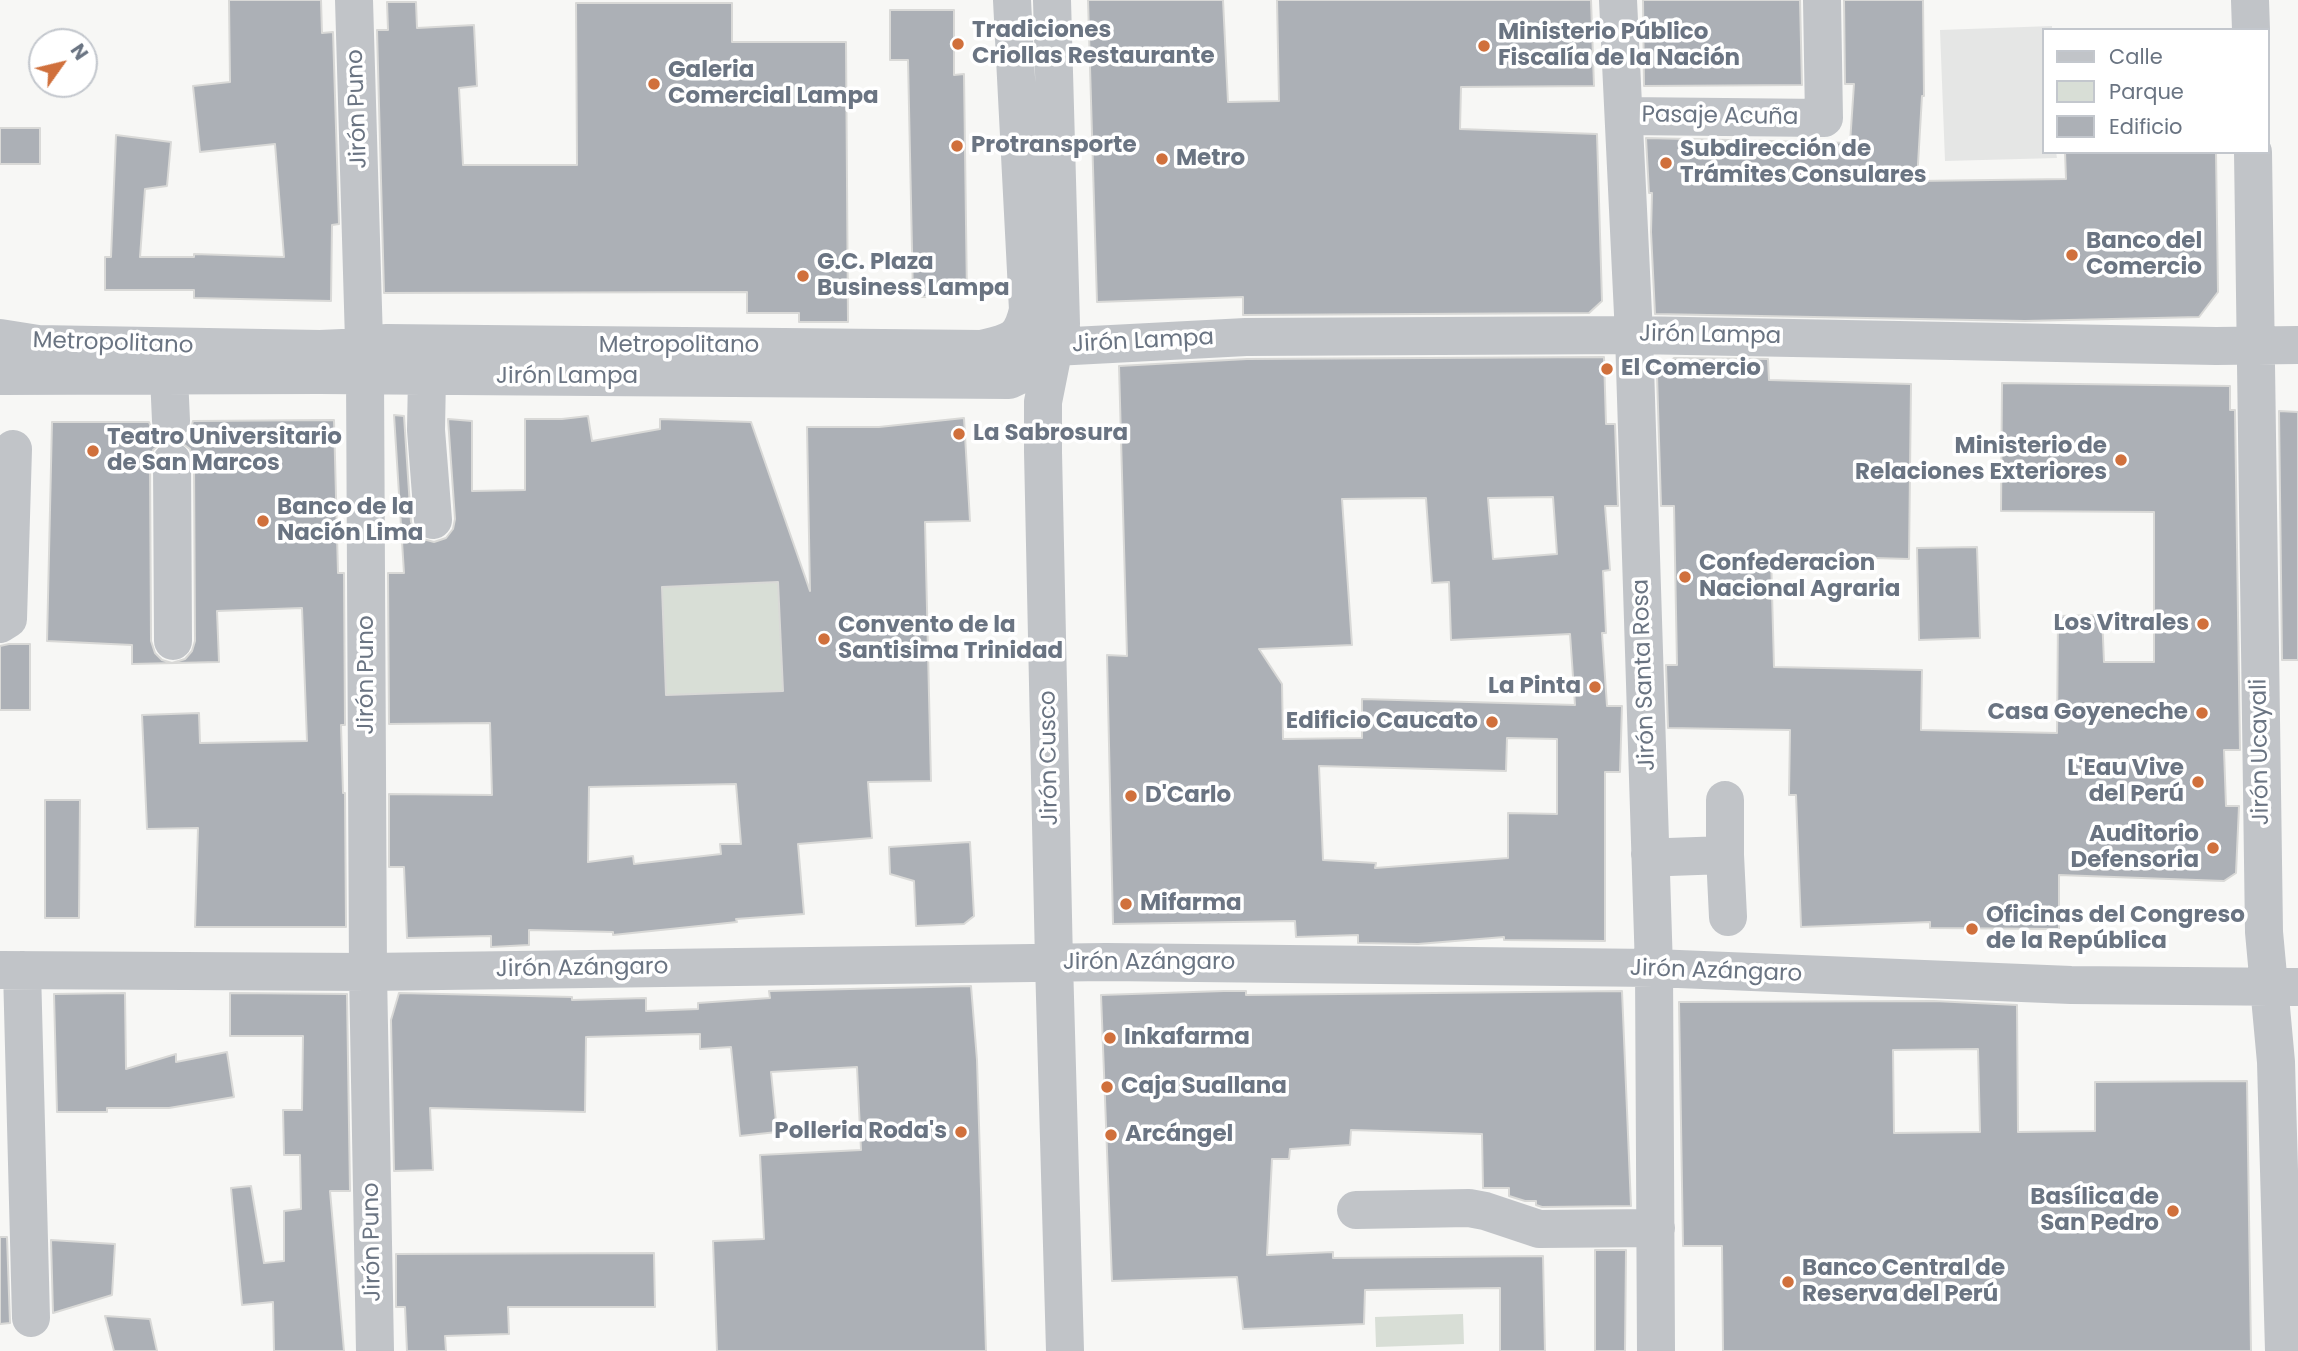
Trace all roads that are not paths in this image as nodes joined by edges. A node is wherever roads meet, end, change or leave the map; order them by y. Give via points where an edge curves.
1 (354, 0) edge
2 (1012, 0) edge
3 (1052, 0) edge
4 (1618, 0) edge
5 (1822, 0) edge
6 (2250, 0) edge
7 (2250, 28) edge
8 (1625, 116) junction
9 (2252, 154) edge
10 (1634, 335) junction
11 (0, 338) edge
12 (37, 344) junction
13 (2256, 345) junction
14 (2298, 345) edge
15 (1054, 347) junction
16 (0, 348) edge
17 (365, 361) junction
18 (0, 376) edge
19 (169, 376) junction
20 (427, 376) junction
21 (172, 421) dead end
22 (13, 449) dead end
23 (172, 461) dead end
24 (433, 520) dead end
25 (0, 624) edge
26 (173, 641) dead end
27 (1725, 800) dead end
28 (1650, 854) junction
29 (1725, 855) junction
30 (1728, 917) dead end
31 (1054, 962) junction
32 (1654, 968) junction
33 (11, 970) edge
34 (368, 972) junction
35 (2283, 987) edge
36 (1356, 1210) dead end
37 (1656, 1228) junction
38 (31, 1318) dead end
39 (375, 1351) edge
40 (1065, 1351) edge
41 (1656, 1351) edge
42 (2284, 1351) edge

1 - 17 street, Jirón Puno
2 - 17 street, Metropolitano via 1028,310 1014,341 982,349 386,343
3 - 15 street, Jirón Cusco via 1061,324
4 - 8 street, Jirón Santa Rosa
5 - 8 street, Pasaje Acuña via 1824,118
6 - 7 street
8 - 10 street, Jirón Santa Rosa via 1613,161 1614,205
9 - 13 street, Jirón Ucayali
10 - 13 street, Jirón Lampa
10 - 15 street, Jirón Lampa via 1385,328
10 - 28 street, Jirón Santa Rosa
11 - 12 street, Metropolitano
12 - 16 street
12 - 17 street, Metropolitano via 320,349
13 - 14 street, Jirón Lampa
13 - 35 street, Jirón Ucayali via 2264,932
15 - 20 street, Jirón Lampa via 1026,372 1009,380
15 - 31 street, Jirón Cusco via 1043,402 1043,452
17 - 19 street, Jirón Lampa
17 - 20 street, Jirón Lampa
17 - 34 street, Jirón Puno
18 - 19 street, Jirón Lampa
19 - 21 street
20 - 24 street
22 - 25 street via 8,620
23 - 26 street
27 - 29 street
28 - 29 street
28 - 32 street, Jirón Santa Rosa
29 - 30 street
31 - 32 street, Jirón Azángaro
31 - 34 street, Jirón Azángaro
31 - 40 street, Jirón Cusco
32 - 35 street, Jirón Azángaro via 2071,985
32 - 37 street, Jirón Santa Rosa
33 - 34 street, Jirón Azángaro
33 - 38 street
34 - 39 street, Jirón Puno
35 - 42 street, Jirón Ucayali via 2276,1062
36 - 37 street via 1469,1208 1539,1229
37 - 41 street, Jirón Santa Rosa

